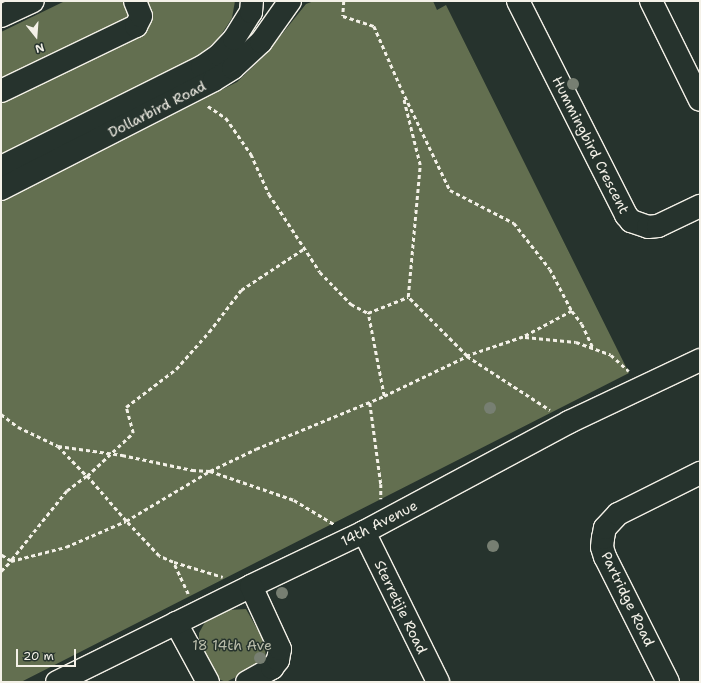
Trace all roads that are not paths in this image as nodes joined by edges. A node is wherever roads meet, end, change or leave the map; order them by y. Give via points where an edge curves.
1 (135, 1) edge
2 (252, 1) edge
3 (290, 1) edge
4 (518, 1) edge
5 (651, 1) edge
6 (27, 2) edge
7 (1, 16) edge
8 (1, 91) edge
9 (700, 100) edge
10 (1, 167) edge
11 (1, 188) edge
12 (700, 206) edge
13 (700, 360) edge
14 (700, 473) edge
15 (366, 531) junction
16 (251, 586) junction
17 (176, 623) junction
18 (57, 682) edge
19 (208, 682) edge
20 (247, 682) edge
21 (438, 682) edge
22 (668, 682) edge

1 - 8 street via 141,16 136,26
2 - 10 street, Dollarbird Road via 251,12 234,39 202,67
3 - 11 street, Dollarbird Road via 249,55 214,80
4 - 12 street, Hummingbird Crescent via 631,221 648,227 658,226
5 - 9 street
6 - 7 street
13 - 15 street, 14th Avenue via 569,422
14 - 22 street, Partridge Road via 618,514 605,528 602,538 605,557
15 - 16 street, 14th Avenue
15 - 21 street, Sterretjie Road
16 - 17 street, 14th Avenue
16 - 20 street via 280,649 278,660 272,668
17 - 18 street, 14th Avenue
17 - 19 street

